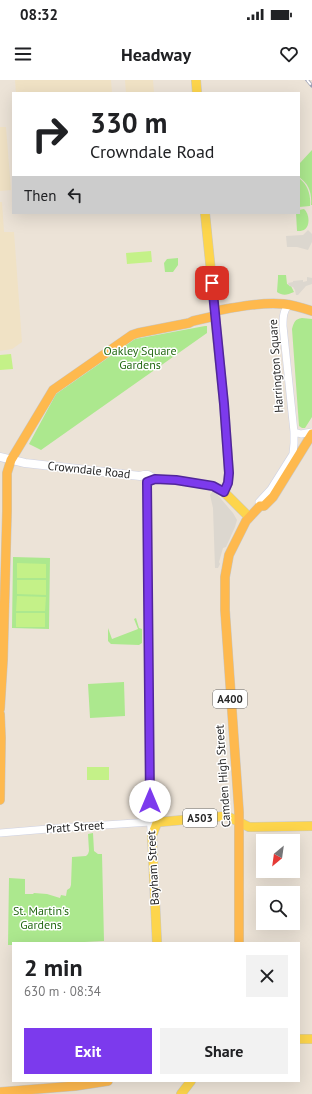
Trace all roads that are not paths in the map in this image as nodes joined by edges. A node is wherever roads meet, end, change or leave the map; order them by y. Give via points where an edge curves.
1 (196, 80) edge
2 (197, 92) edge
3 (205, 214) edge
4 (289, 305) junction
5 (312, 311) edge
6 (215, 314) junction
7 (294, 432) junction
8 (312, 433) edge
9 (0, 457) edge
10 (11, 460) junction
11 (151, 480) junction
12 (224, 492) junction
13 (254, 512) junction
14 (0, 708) edge
15 (0, 714) edge
16 (0, 800) edge
17 (147, 822) junction
18 (239, 822) junction
19 (312, 826) edge
20 (0, 833) edge
21 (152, 836) junction
22 (157, 942) edge
23 (239, 942) edge
24 (300, 1039) edge
25 (312, 1039) edge
26 (101, 1082) edge
27 (190, 1082) edge
28 (0, 1092) edge
29 (182, 1094) edge

1 - 2 main road
3 - 6 main road
4 - 5 highway, Harrington Square
4 - 6 highway via 265,304
4 - 7 street, Harrington Square via 283,316 283,326
6 - 10 highway via 189,323 132,335 51,392
6 - 12 main road via 229,473
7 - 8 street
7 - 13 street, Harrington Square via 292,454
8 - 13 highway, A400 via 273,497
9 - 10 main road, Crowndale Road
10 - 11 main road, Crowndale Road via 144,475 150,476
10 - 14 highway via 7,473
11 - 12 main road, Crowndale Road via 176,480 215,487
11 - 17 street, Bayham Street
12 - 13 main road
13 - 18 highway, Camden High Street / A400 via 231,549 225,577 227,648
15 - 16 highway
17 - 20 street, Pratt Street
17 - 21 street, Bayham Street
18 - 19 main road, A503 via 249,826
18 - 21 main road, A503 via 227,816 160,822
18 - 23 highway, Camden High Street / A400
21 - 22 main road, Bayham Street
24 - 25 main road
26 - 28 highway
27 - 29 main road

